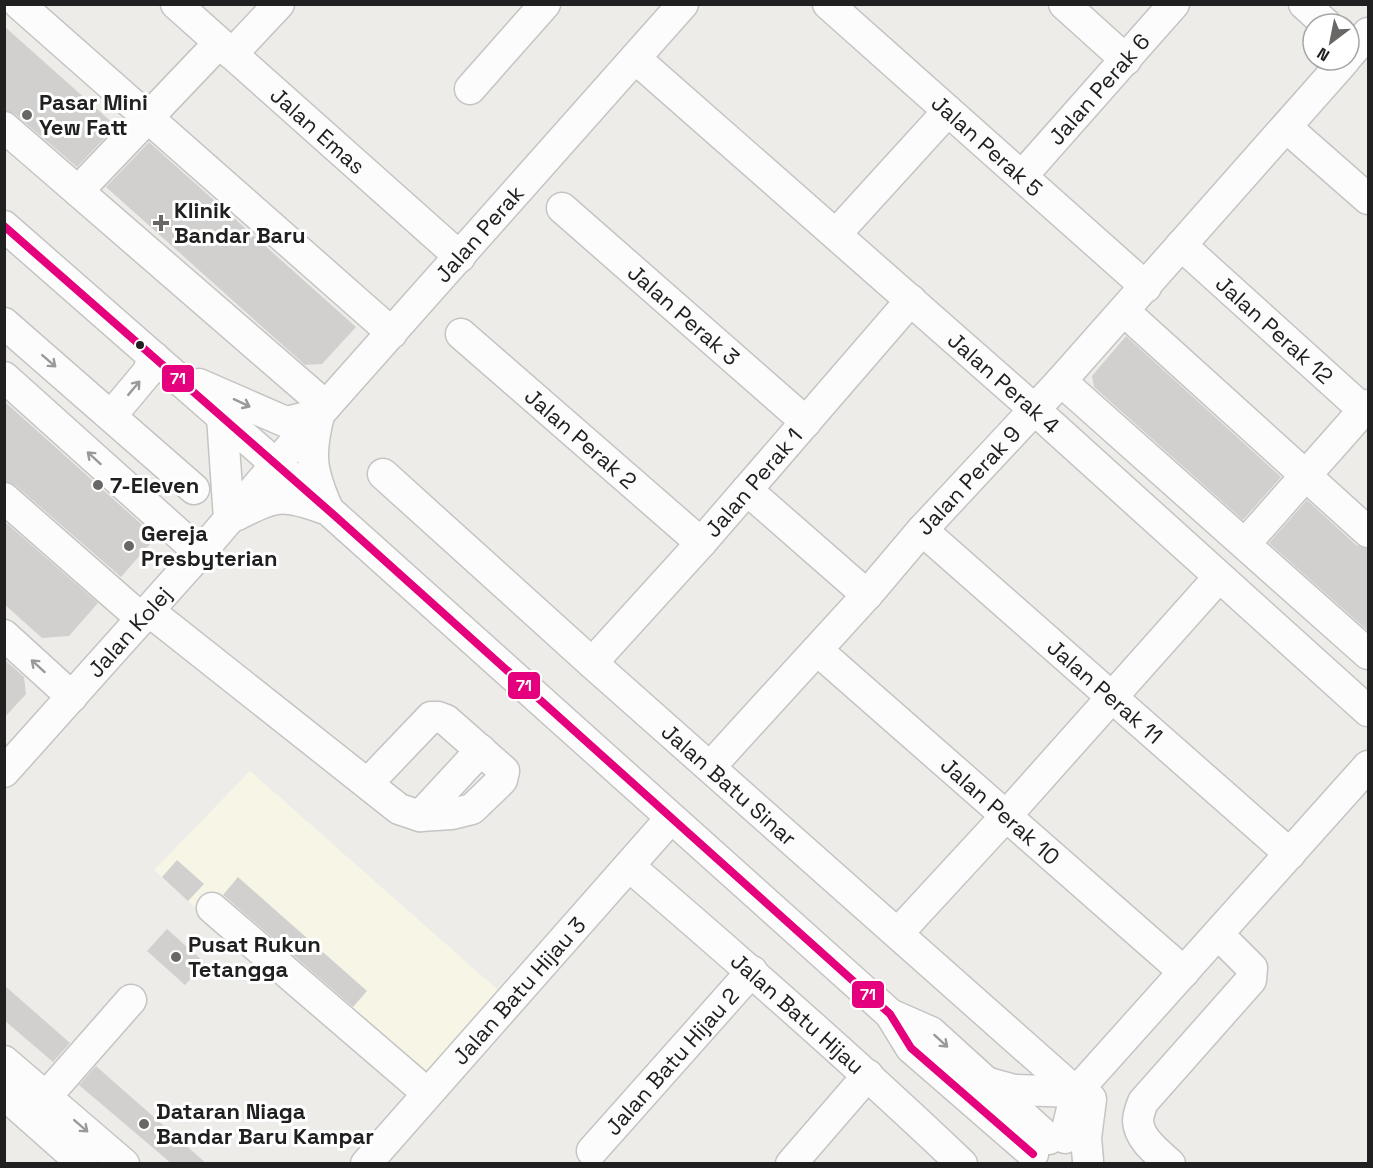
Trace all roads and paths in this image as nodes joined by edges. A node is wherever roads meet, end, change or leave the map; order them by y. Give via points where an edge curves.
1 (19, 4) edge
2 (176, 4) edge
3 (279, 4) edge
4 (545, 4) edge
5 (828, 4) edge
6 (1064, 4) edge
7 (1174, 4) edge
8 (681, 5) edge
9 (225, 49) junction
10 (636, 59) junction
11 (1126, 60) junction
12 (1333, 72) edge
13 (470, 89) dead end
14 (948, 111) junction
15 (148, 118) junction
16 (4, 127) edge
17 (1286, 127) junction
18 (1022, 176) junction
19 (78, 191) junction
20 (1368, 199) edge
21 (562, 208) dead end
22 (4, 226) edge
23 (836, 234) junction
24 (1181, 245) junction
25 (460, 257) junction
26 (1146, 286) junction
27 (911, 300) junction
28 (1124, 311) junction
29 (4, 323) edge
30 (392, 333) junction
31 (461, 334) dead end
32 (162, 364) junction
33 (4, 377) edge
34 (1061, 381) junction
35 (322, 410) junction
36 (1035, 410) junction
37 (1367, 410) edge
38 (111, 416) junction
39 (222, 416) junction
40 (806, 422) junction
41 (277, 465) junction
42 (383, 474) dead end
43 (1305, 475) junction
44 (194, 489) dead end
45 (747, 490) junction
46 (4, 498) edge
47 (329, 510) junction
48 (229, 519) junction
49 (922, 530) junction
50 (1368, 532) edge
51 (701, 543) junction
52 (1245, 544) junction
53 (200, 554) junction
54 (1219, 577) junction
55 (867, 595) junction
56 (145, 615) junction
57 (4, 635) edge
58 (817, 650) junction
59 (1368, 654) edge
60 (592, 663) junction
61 (72, 697) junction
62 (1111, 697) junction
63 (1368, 711) edge
64 (1368, 766) edge
65 (710, 767) junction
66 (4, 772) edge
67 (368, 783) junction
68 (1006, 816) junction
69 (671, 818) junction
70 (1290, 854) junction
71 (629, 866) junction
72 (212, 908) dead end
73 (898, 933) junction
74 (1218, 934) junction
75 (752, 971) junction
76 (1184, 972) junction
77 (131, 1000) dead end
78 (890, 1014) junction
79 (4, 1061) edge
80 (1096, 1070) junction
81 (868, 1074) junction
82 (985, 1082) junction
83 (1076, 1092) junction
84 (427, 1093) junction
85 (4, 1094) edge
86 (38, 1106) junction
87 (1035, 1149) edge
88 (592, 1151) dead end
89 (1088, 1162) edge
90 (83, 1164) edge
91 (124, 1164) edge
92 (366, 1164) edge
93 (791, 1164) edge
94 (962, 1164) edge
95 (1170, 1164) edge

1 - 15 street
2 - 9 street, Jalan Emas
3 - 9 street
4 - 13 street
5 - 14 street, Jalan Perak 5
6 - 11 street
7 - 11 street, Jalan Perak 6
8 - 10 street, Jalan Perak
9 - 15 street
9 - 25 street, Jalan Emas
10 - 23 street, Jalan Perak 4
10 - 25 street, Jalan Perak
11 - 18 street, Jalan Perak 6
12 - 17 street, Jalan Perak 9
14 - 18 street, Jalan Perak 5
14 - 23 street
15 - 19 street
15 - 30 street
16 - 19 street
17 - 20 street
17 - 24 street, Jalan Perak 9
18 - 26 street, Jalan Perak 5
19 - 35 street
21 - 40 street, Jalan Perak 3
22 - 32 street
23 - 27 street, Jalan Perak 4
24 - 26 street, Jalan Perak 9
24 - 37 street, Jalan Perak 12
25 - 30 street, Jalan Perak
26 - 28 street, Jalan Perak 9
27 - 36 street, Jalan Perak 4
27 - 40 street, Jalan Perak 1
28 - 34 street, Jalan Perak 9
28 - 43 street
29 -> 38 street
30 - 35 street, Jalan Perak
31 - 51 street, Jalan Perak 2
32 -> 35 street via 286,422
38 -> 32 street via 147,373
32 - 39 street
53 -> 33 street
34 - 36 street, Jalan Perak 9
34 - 52 street, Jalan Perak 4
35 - 41 street, Jalan Perak
35 - 47 street via 313,437 313,460 315,479
36 - 49 street, Jalan Perak 9
36 - 54 street, Jalan Perak 4
37 - 43 street
38 - 44 street
39 - 41 street
39 - 48 street
40 - 45 street, Jalan Perak 1
41 - 47 street
41 - 48 street, Jalan Kolej
42 - 60 street, Jalan Batu Sinar
43 - 50 street
43 - 52 street
45 - 51 street, Jalan Perak 1
45 - 55 street
46 - 56 street
47 - 48 street via 281,497
47 - 69 street
48 - 53 street, Jalan Kolej
49 - 55 street, Jalan Perak 9
49 - 62 street, Jalan Perak 11
51 - 60 street, Jalan Perak 1
52 - 59 street, Jalan Perak 4
53 - 56 street, Jalan Kolej
54 - 62 street
54 - 63 street, Jalan Perak 4
55 - 58 street, Jalan Perak 9
56 - 61 street, Jalan Kolej
56 - 67 street
61 -> 57 street
58 - 65 street, Jalan Perak 9
58 - 68 street, Jalan Perak 10
60 - 65 street, Jalan Batu Sinar
61 - 66 street, Jalan Kolej
62 - 68 street
62 - 70 street, Jalan Perak 11
64 - 70 street
65 - 73 street, Jalan Batu Sinar
67 - 67 street via 430,717 446,720 504,771 502,780 472,809 452,814 420,816 399,809
68 - 73 street
68 - 76 street, Jalan Perak 10
69 - 71 street, Jalan Batu Hijau 3
69 - 78 street
70 - 74 street
71 - 75 street, Jalan Batu Hijau
71 - 84 street, Jalan Batu Hijau 3
72 - 84 street
73 - 83 street, Jalan Batu Sinar
74 - 76 street
74 - 95 street via 1252,968 1251,980 1143,1102 1138,1121 1142,1134
75 - 81 street, Jalan Batu Hijau
75 - 88 street, Jalan Batu Hijau 2
76 - 80 street
77 - 86 street
78 -> 82 street via 931,1032
78 - 87 street via 911,1048
79 - 86 street
80 - 83 street
80 - 89 street via 1088,1116
81 - 93 street
81 - 94 street, Jalan Batu Hijau
82 - 83 street via 1014,1090
82 - 87 street
83 - 87 street
84 - 92 street, Jalan Batu Hijau 3
85 - 86 street
86 - 90 street
86 -> 91 street
87 - 89 street via 1080,1146

